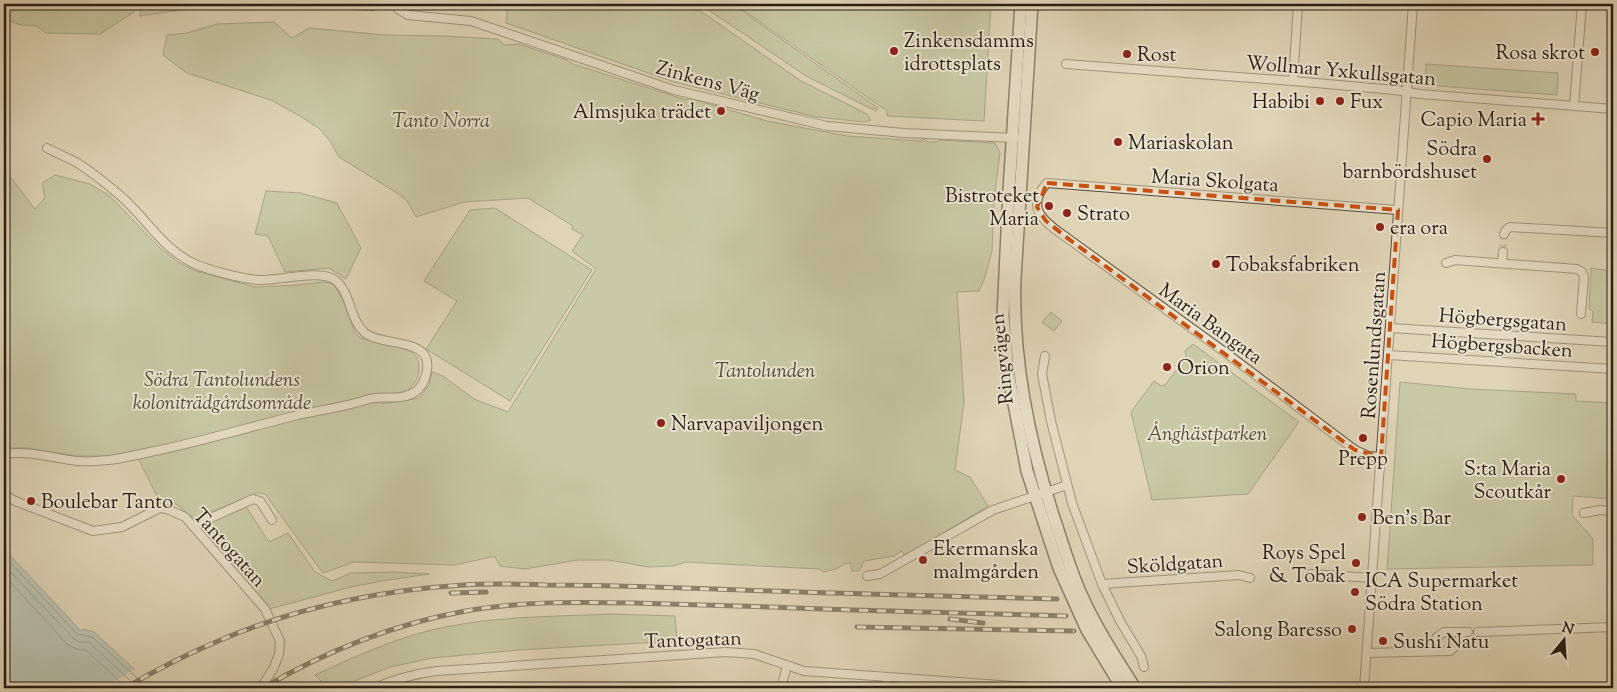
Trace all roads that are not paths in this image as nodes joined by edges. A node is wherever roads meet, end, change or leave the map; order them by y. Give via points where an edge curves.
1 (395, 4) edge
2 (1020, 4) edge
3 (1032, 4) edge
4 (1298, 4) edge
5 (1413, 4) edge
6 (1582, 4) edge
7 (1066, 64) dead end
8 (1292, 81) junction
9 (1407, 92) junction
10 (1574, 106) junction
11 (1613, 110) edge
12 (1012, 138) junction
13 (1024, 138) junction
14 (46, 148) dead end
15 (1037, 199) joint
16 (1398, 210) junction
17 (1504, 234) dead end
18 (1613, 234) edge
19 (1503, 252) tunnel mouth
20 (1446, 263) dead end
21 (1502, 263) junction
22 (1581, 314) dead end
23 (1390, 328) junction
24 (1613, 342) edge
25 (1389, 355) junction
26 (1045, 356) dead end
27 (1613, 369) edge
28 (4, 454) edge
29 (1381, 457) junction
30 (1067, 485) junction
31 (4, 494) edge
32 (1040, 494) junction
33 (1613, 511) edge
34 (1584, 513) dead end
35 (272, 520) dead end
36 (193, 526) junction
37 (1311, 574) dead end
38 (867, 576) dead end
39 (1250, 578) dead end
40 (1372, 578) junction
41 (1102, 584) junction
42 (1613, 627) edge
43 (1478, 632) dead end
44 (1429, 651) junction
45 (1367, 653) junction
46 (787, 666) junction
47 (1144, 666) dead end
48 (887, 677) junction
49 (1124, 686) edge
50 (270, 688) edge
51 (374, 688) edge
52 (781, 688) edge
53 (886, 688) edge
54 (1043, 688) edge
55 (1364, 688) edge

1 - 12 street, Zinkens Väg via 408,15 471,21 674,90 827,126
2 - 12 main road, Ringvägen
3 - 13 main road, Ringvägen
4 - 8 street
5 - 9 street, Rosenlundsgatan
6 - 10 street
7 - 8 street, Wollmar Yxkullsgatan
8 - 9 street, Wollmar Yxkullsgatan
9 - 10 street, Wollmar Yxkullsgatan
9 - 16 street, Rosenlundsgatan
10 - 11 street, Wollmar Yxkullsgatan
12 - 13 street, Zinkens Väg
12 - 32 main road, Ringvägen via 1003,316 1007,366 1027,471
13 - 32 main road, Ringvägen via 1014,312 1017,355
14 - 28 street via 78,164 124,200 162,241 194,264 256,280 326,276 336,281 364,332 421,352 426,358 427,369 418,390 409,395 375,397 132,456 80,462 24,452
15 - 16 street, Maria Skolgata via 1048,183
15 - 29 street, Maria Bangata via 1039,214 1070,240 1355,450
16 - 23 street, Rosenlundsgatan
17 - 18 street via 1510,227
19 - 21 street
20 - 21 street via 1455,260
21 - 22 street via 1582,272
23 - 24 street, Högbergsgatan
23 - 25 street, Rosenlundsgatan
25 - 27 street, Högbergsbacken
25 - 29 street, Rosenlundsgatan
26 - 30 street, Ringvägen via 1042,374
29 - 40 street, Rosenlundsgatan
30 - 32 street
30 - 41 street, Ringvägen
31 - 36 street, Tantogatan via 15,502 92,531 122,527 160,508 185,517
32 - 38 street via 993,510 880,574
32 - 49 main road, Ringvägen via 1059,568 1088,630
33 - 34 street
35 - 36 street via 260,501 253,499
36 - 50 street, Tantogatan via 265,609 280,641 279,654 265,682
37 - 40 street
39 - 41 street, Sköldgatan via 1239,575
40 - 45 street, Rosenlundsgatan
41 - 47 street, Ringvägen
42 - 43 street
44 - 44 street via 1444,632 1465,633 1450,651
44 - 45 street
45 - 55 street, Rosenlundsgatan
46 - 48 street, Tantogatan via 804,671
46 - 51 street, Tantogatan via 754,654 726,652 437,670 396,678
46 - 52 street
48 - 53 street
48 - 54 street, Tantogatan

